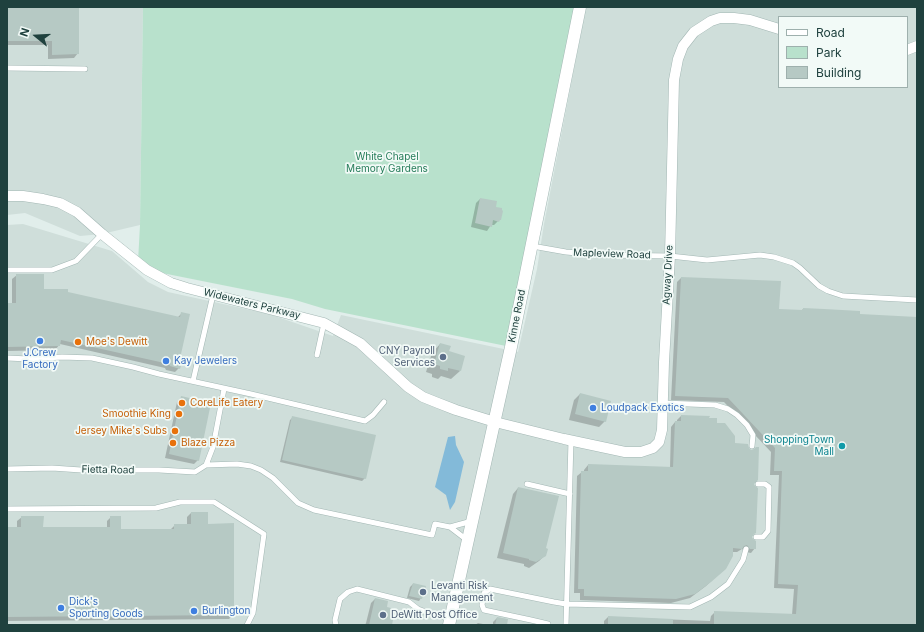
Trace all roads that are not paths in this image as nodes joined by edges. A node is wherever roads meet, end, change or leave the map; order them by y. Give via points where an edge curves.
1 (580, 7) edge
2 (778, 29) edge
3 (7, 68) edge
4 (85, 69) dead end
5 (7, 196) edge
6 (102, 234) junction
7 (531, 246) junction
8 (670, 256) junction
9 (7, 270) edge
10 (213, 295) junction
11 (917, 300) edge
12 (324, 323) junction
13 (317, 355) dead end
14 (7, 358) edge
15 (193, 381) junction
16 (224, 389) junction
17 (384, 402) dead end
18 (663, 403) junction
19 (495, 422) junction
20 (571, 440) junction
21 (752, 446) dead end
22 (206, 465) junction
23 (7, 469) edge
24 (528, 484) dead end
25 (758, 484) dead end
26 (570, 494) junction
27 (7, 509) edge
28 (473, 520) junction
29 (450, 527) junction
30 (756, 537) dead end
31 (468, 540) junction
32 (746, 549) dead end
33 (566, 604) junction
34 (450, 622) edge
35 (247, 625) edge
36 (336, 625) edge
37 (548, 625) edge
38 (566, 625) edge

1 - 7 street, Kinne Road
2 - 8 street, Agway Drive via 750,20 720,18 694,32 683,46 674,80
3 - 4 lane
5 - 6 street, Widewaters Parkway via 43,199 60,204 77,212
6 - 9 lane via 76,261 58,268
6 - 10 street, Widewaters Parkway via 147,270 176,284
7 - 8 lane, Mapleview Road via 600,255
7 - 19 street, Kinne Road
8 - 11 lane, Mapleview Road via 707,260 760,255 774,257 793,263 819,286 843,296
8 - 18 street, Agway Drive
10 - 12 street, Widewaters Parkway
10 - 15 lane
12 - 13 lane
12 - 19 street, Widewaters Parkway via 360,343 408,387 423,397
14 - 15 lane via 92,358
15 - 16 lane
16 - 17 lane via 365,421
16 - 22 lane via 213,447
18 - 20 street, Agway Drive via 662,430 659,442 653,448 641,452 626,452
18 - 21 lane via 715,405 728,409 737,415 753,435
19 - 20 street, Agway Drive
19 - 28 street, Kinne Road
20 - 26 lane
22 - 23 lane, Fietta Road via 194,472
22 - 29 lane, Fietta Road via 237,464 261,470 273,478 298,503 314,510 432,535 435,524
24 - 26 lane
25 - 30 lane via 769,487 768,531 763,537
26 - 33 lane
27 - 35 lane via 156,508 180,502 214,502 264,534 253,613
28 - 29 lane
28 - 31 street, Kinne Road
29 - 31 lane
31 - 34 street, Kinne Road
32 - 33 lane via 743,560 728,584 711,597 690,607
33 - 37 lane via 490,589 484,593 484,610
33 - 38 lane
34 - 36 lane via 418,609 408,602 357,589 340,599

